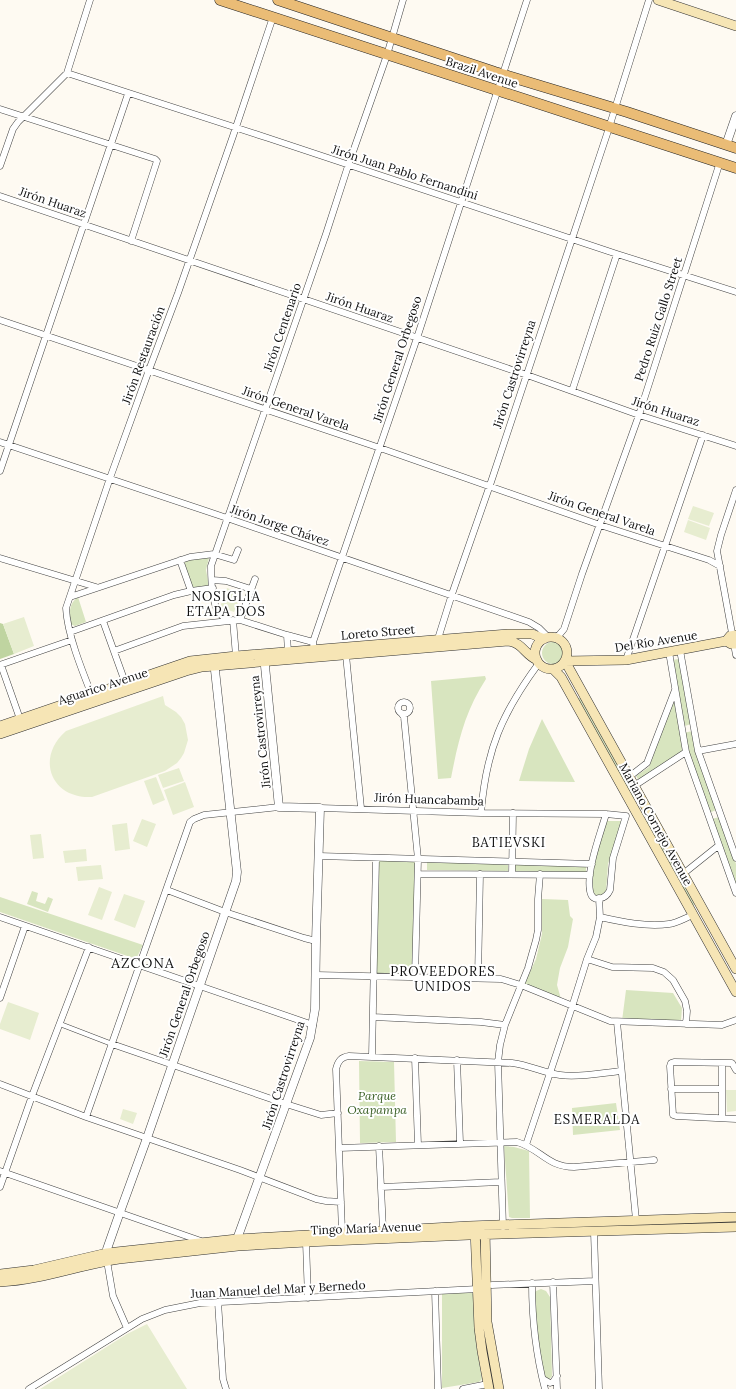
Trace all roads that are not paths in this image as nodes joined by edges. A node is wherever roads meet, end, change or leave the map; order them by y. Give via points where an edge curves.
1 (90, 0) edge
2 (220, 0) edge
3 (279, 0) edge
4 (403, 0) edge
5 (527, 0) edge
6 (648, 0) edge
7 (658, 0) edge
8 (273, 17) junction
9 (736, 26) edge
10 (391, 38) junction
11 (387, 54) junction
12 (67, 73) junction
13 (502, 74) junction
14 (497, 91) junction
15 (128, 94) junction
16 (615, 108) junction
17 (0, 109) edge
18 (23, 116) junction
19 (736, 116) edge
20 (609, 126) junction
21 (236, 129) junction
22 (110, 145) junction
23 (731, 146) edge
24 (720, 162) junction
25 (0, 166) edge
26 (348, 166) junction
27 (736, 168) edge
28 (0, 196) edge
29 (461, 202) junction
30 (83, 224) junction
31 (572, 239) junction
32 (131, 241) junction
33 (617, 254) junction
34 (190, 261) junction
35 (684, 275) junction
36 (736, 292) edge
37 (303, 299) junction
38 (0, 320) edge
39 (46, 335) junction
40 (417, 338) junction
41 (149, 370) junction
42 (527, 375) junction
43 (572, 391) junction
44 (266, 409) junction
45 (639, 415) junction
46 (703, 435) junction
47 (0, 442) edge
48 (9, 445) junction
49 (736, 446) edge
50 (380, 448) junction
51 (0, 471) edge
52 (110, 478) junction
53 (490, 486) junction
54 (736, 490) edge
55 (227, 518) junction
56 (600, 525) junction
57 (665, 546) junction
58 (238, 550) dead end
59 (214, 554) junction
60 (0, 558) edge
61 (342, 558) junction
62 (180, 560) junction
63 (720, 566) junction
64 (255, 579) dead end
65 (212, 580) junction
66 (75, 581) junction
67 (97, 588) junction
68 (213, 588) junction
69 (251, 589) junction
70 (191, 591) junction
71 (452, 594) junction
72 (70, 597) junction
73 (217, 609) junction
74 (103, 620) junction
75 (234, 620) junction
76 (219, 622) junction
77 (70, 632) junction
78 (287, 635) junction
79 (549, 638) junction
80 (72, 640) junction
81 (733, 640) edge
82 (437, 643) junction
83 (313, 646) junction
84 (566, 648) junction
85 (680, 650) junction
86 (114, 651) junction
87 (288, 652) junction
88 (669, 652) junction
89 (346, 654) junction
90 (736, 655) edge
91 (236, 656) junction
92 (264, 658) junction
93 (590, 660) junction
94 (626, 660) junction
95 (538, 661) junction
96 (565, 661) junction
97 (214, 662) junction
98 (1, 665) edge
99 (553, 669) junction
100 (125, 682) junction
101 (675, 688) junction
102 (582, 693) junction
103 (93, 698) junction
104 (573, 699) junction
105 (404, 714) dead end
106 (20, 719) junction
107 (0, 726) edge
108 (693, 728) junction
109 (682, 730) junction
110 (0, 734) edge
111 (736, 744) edge
112 (698, 751) junction
113 (686, 752) junction
114 (629, 777) junction
115 (634, 786) junction
116 (642, 800) junction
117 (279, 807) junction
118 (320, 808) junction
119 (361, 808) junction
120 (648, 810) junction
121 (414, 811) junction
122 (635, 811) junction
123 (231, 812) junction
124 (481, 813) junction
125 (513, 813) junction
126 (606, 814) junction
127 (720, 814) junction
128 (626, 816) junction
129 (709, 818) junction
130 (734, 843) edge
131 (718, 846) junction
132 (319, 856) junction
133 (376, 858) junction
134 (736, 858) edge
135 (418, 859) junction
136 (512, 861) junction
137 (592, 864) junction
138 (419, 874) junction
139 (480, 874) junction
140 (512, 874) junction
141 (540, 874) junction
142 (683, 874) junction
143 (590, 875) junction
144 (167, 890) junction
145 (736, 893) edge
146 (599, 898) junction
147 (702, 908) junction
148 (226, 912) junction
149 (692, 914) junction
150 (0, 917) edge
151 (600, 917) junction
152 (25, 926) junction
153 (316, 941) junction
154 (89, 947) junction
155 (587, 959) junction
156 (139, 965) junction
157 (736, 969) edge
158 (316, 975) junction
159 (374, 976) junction
160 (415, 977) junction
161 (478, 978) junction
162 (521, 985) junction
163 (199, 986) junction
164 (736, 992) edge
165 (0, 998) edge
166 (572, 1007) junction
167 (373, 1017) junction
168 (736, 1020) edge
169 (617, 1022) junction
170 (60, 1024) junction
171 (686, 1024) junction
172 (313, 1025) junction
173 (505, 1025) junction
174 (112, 1044) junction
175 (372, 1056) junction
176 (415, 1058) junction
177 (457, 1060) junction
178 (498, 1062) junction
179 (722, 1063) junction
180 (171, 1064) junction
181 (736, 1070) edge
182 (621, 1071) junction
183 (549, 1072) junction
184 (0, 1084) edge
185 (671, 1089) junction
186 (722, 1089) junction
187 (32, 1096) junction
188 (286, 1104) junction
189 (338, 1113) junction
190 (86, 1116) junction
191 (722, 1118) junction
192 (736, 1119) edge
193 (147, 1138) junction
194 (501, 1142) junction
195 (460, 1144) junction
196 (418, 1145) junction
197 (526, 1145) junction
198 (379, 1146) junction
199 (339, 1148) junction
200 (654, 1160) dead end
201 (631, 1163) junction
202 (3, 1171) edge
203 (259, 1177) junction
204 (501, 1182) junction
205 (0, 1187) edge
206 (381, 1187) junction
207 (341, 1202) junction
208 (120, 1212) junction
209 (736, 1217) edge
210 (636, 1220) junction
211 (736, 1227) edge
212 (383, 1230) junction
213 (480, 1230) junction
214 (504, 1230) junction
215 (342, 1232) junction
216 (594, 1232) junction
217 (202, 1242) junction
218 (306, 1242) junction
219 (237, 1243) junction
220 (107, 1257) junction
221 (57, 1269) junction
222 (0, 1274) edge
223 (595, 1281) junction
224 (0, 1282) edge
225 (552, 1282) junction
226 (532, 1283) junction
227 (492, 1284) dead end
228 (478, 1289) junction
229 (435, 1291) junction
230 (308, 1298) junction
231 (218, 1302) junction
232 (127, 1328) junction
233 (557, 1376) junction
234 (543, 1379) junction
235 (488, 1386) edge
236 (29, 1389) edge
237 (226, 1389) edge
238 (438, 1389) edge
239 (463, 1389) edge
240 (499, 1389) edge
241 (546, 1389) edge
242 (557, 1389) edge
243 (599, 1389) edge

1 - 12 street
2 - 8 main road, Brazil Avenue
3 - 10 main road, Brazil Avenue
4 - 10 street, Jirón Centenario
5 - 13 street, Jirón General Orbegoso
6 - 16 street, Jirón Castrovirreyna
7 - 9 main road
8 - 11 main road, Brazil Avenue
8 - 21 street, Jirón Restauración
10 - 11 street, Jirón Centenario
10 - 13 main road, Brazil Avenue
11 - 14 main road, Brazil Avenue
11 - 26 street, Jirón Centenario
12 - 15 street, Jirón Juan Pablo Fernandini
12 - 18 street
13 - 14 street, Jirón General Orbegoso
13 - 16 main road, Brazil Avenue
14 - 20 main road, Brazil Avenue
14 - 29 street, Jirón General Orbegoso
15 - 21 street, Jirón Juan Pablo Fernandini
15 - 22 street
16 - 20 street, Jirón Castrovirreyna
16 - 23 main road, Brazil Avenue
17 - 18 street
18 - 22 street
18 - 25 street via 13,129
19 - 23 street
20 - 24 main road, Brazil Avenue
20 - 31 street, Jirón Castrovirreyna
21 - 26 street, Jirón Juan Pablo Fernandini
21 - 34 street, Jirón Restauración
22 - 30 street
22 - 32 street via 157,161
24 - 27 main road, Brazil Avenue
24 - 35 street, Pedro Ruiz Gallo Street
26 - 29 street, Jirón Juan Pablo Fernandini
26 - 37 street, Jirón Centenario
28 - 30 street, Jirón Huaraz
29 - 31 street, Jirón Juan Pablo Fernandini
29 - 40 street, Jirón General Orbegoso
30 - 32 street, Jirón Huaraz
30 - 39 street
31 - 33 street, Jirón Juan Pablo Fernandini
31 - 42 street, Jirón Castrovirreyna
32 - 34 street, Jirón Huaraz
33 - 35 street, Jirón Juan Pablo Fernandini
33 - 43 street
34 - 37 street, Jirón Huaraz
34 - 41 street, Jirón Restauración
35 - 36 street, Jirón Juan Pablo Fernandini
35 - 45 street, Pedro Ruiz Gallo Street
37 - 40 street, Jirón Huaraz
37 - 44 street, Jirón Centenario
38 - 39 street, Jirón General Varela
39 - 41 street, Jirón General Varela
39 - 48 street
40 - 42 street, Jirón Huaraz
40 - 50 street, Jirón General Orbegoso
41 - 44 street, Jirón General Varela
41 - 52 street, Jirón Restauración
42 - 43 street, Jirón Huaraz
42 - 53 street, Jirón Castrovirreyna
43 - 45 street, Jirón Huaraz
44 - 50 street, Jirón General Varela
44 - 55 street, Jirón Centenario
45 - 46 street, Jirón Huaraz
45 - 56 street, Pedro Ruiz Gallo Street
46 - 49 street, Jirón Huaraz
46 - 57 street
47 - 48 street, Jirón Jorge Chávez
48 - 51 street
48 - 52 street, Jirón Jorge Chávez
50 - 53 street, Jirón General Varela
50 - 61 street, Jirón General Orbegoso
52 - 55 street, Jirón Jorge Chávez
52 - 66 street, Jirón Restauración
53 - 56 street, Jirón General Varela
53 - 71 street, Jirón Castrovirreyna
54 - 63 street via 718,545
55 - 59 street, Jirón Centenario
55 - 61 street, Jirón Jorge Chávez
56 - 57 street, Jirón General Varela
56 - 79 street, Pedro Ruiz Gallo Street via 564,629 559,635
57 - 63 street, Jirón General Varela
57 - 94 street
58 - 59 street via 234,560
59 - 62 street
59 - 65 street, Jirón Centenario via 211,566
60 - 66 street
61 - 71 street, Jirón Jorge Chávez
61 - 83 street, Jirón General Orbegoso
62 - 67 street
62 - 70 street
63 - 81 street
64 - 69 street
65 - 68 street, Jirón Centenario
65 - 69 street via 226,581
66 - 67 street
66 - 72 street, Jirón Restauración
67 - 72 street
68 - 70 street
68 - 73 street, Jirón Centenario
69 - 75 street
70 - 74 street
71 - 79 street, Jirón Jorge Chávez via 529,622
71 - 82 street, Jirón Castrovirreyna
72 - 77 street, Jirón Restauración via 66,608
73 - 75 street via 220,614
73 - 76 street, Jirón Centenario
74 - 77 street
74 - 86 street
75 - 76 street
75 - 78 street
75 - 91 street
76 - 86 street via 183,626
77 - 80 street, Jirón Restauración
78 - 83 street
78 - 87 street
79 - 82 main road, Loreto Street via 525,634
79 - 84 main road via 562,641
79 - 95 main road via 535,650
80 - 98 street
80 - 103 street, Jirón Restauración
81 - 85 main road, Del Río Avenue
81 - 90 street
82 - 83 main road, Loreto Street
82 - 89 main road, Loreto Street
82 - 95 main road, Loreto Street via 508,641 519,644
83 - 87 main road, Loreto Street
84 - 93 main road, Del Río Avenue via 575,655
84 - 96 main road
85 - 88 main road, Del Río Avenue
85 - 108 street
86 - 100 street
87 - 92 main road, Loreto Street
88 - 94 main road, Del Río Avenue
88 - 101 street
89 - 92 main road, Loreto Street
89 - 119 street
91 - 92 main road, Loreto Street
91 - 97 main road, Loreto Street
92 - 97 main road, Loreto Street
92 - 117 street, Jirón Castrovirreyna
93 - 94 main road, Del Río Avenue
93 - 96 main road, Del Río Avenue
95 - 99 main road via 545,668
95 - 124 street via 507,711 496,736 486,774
96 - 99 main road
96 - 102 main road, Mariano Cornejo Avenue
97 - 100 main road via 190,661
97 - 103 main road, Aguarico Avenue
97 - 123 street, Jirón General Orbegoso
98 - 106 street
99 - 104 main road, Mariano Cornejo Avenue via 561,677
100 - 103 main road
101 - 109 street
101 - 114 street via 647,764
102 - 104 main road
102 - 114 main road, Mariano Cornejo Avenue
103 - 106 main road, Aguarico Avenue
103 - 110 main road, Aguarico Avenue
104 - 122 main road, Mariano Cornejo Avenue
105 - 121 street
106 - 107 main road, Aguarico Avenue
108 - 109 street
108 - 112 street
109 - 113 street
111 - 112 street
112 - 127 street
113 - 115 street
113 - 129 street
114 - 115 main road, Mariano Cornejo Avenue
115 - 116 main road, Mariano Cornejo Avenue
116 - 120 main road, Mariano Cornejo Avenue
116 - 122 main road via 636,801
117 - 118 street, Jirón Huancabamba
117 - 123 street, Jirón Huancabamba
118 - 119 street, Jirón Huancabamba
118 - 132 street, Jirón Castrovirreyna
119 - 121 street, Jirón Huancabamba
120 - 122 main road via 644,815
120 - 142 main road, Mariano Cornejo Avenue
121 - 124 street, Jirón Huancabamba
121 - 135 street
122 - 128 street
122 - 149 main road, Mariano Cornejo Avenue
123 - 144 street, Jirón Huancabamba via 204,815 190,822
123 - 148 street, Jirón General Orbegoso via 237,872
124 - 125 street, Jirón Huancabamba
125 - 126 street, Jirón Huancabamba
125 - 136 street
126 - 128 street, Jirón Huancabamba
126 - 137 street
127 - 129 street
127 - 130 street
128 - 146 street via 613,858 610,890 608,895
129 - 131 street
130 - 134 street
131 - 142 street
131 - 145 street
132 - 133 street
132 - 153 street, Jirón Castrovirreyna
133 - 135 street
133 - 159 street
135 - 136 street
135 - 138 street
136 - 137 street
136 - 140 street
137 - 143 street
138 - 139 street
138 - 160 street
139 - 140 street
139 - 161 street
140 - 141 street
141 - 143 street
141 - 162 street via 538,930
142 - 147 main road, Mariano Cornejo Avenue
143 - 146 street via 590,894
144 - 148 street
144 - 156 street, Jirón Huancabamba
146 - 151 street
147 - 149 main road via 700,916
147 - 157 main road, Mariano Cornejo Avenue
148 - 153 street
148 - 163 street, Jirón General Orbegoso
149 - 151 street via 671,924 641,924
149 - 164 main road, Mariano Cornejo Avenue
150 - 152 street
151 - 155 street via 596,937
152 - 154 street
152 - 165 street
153 - 158 street, Jirón Castrovirreyna
154 - 156 street
154 - 170 street
155 - 166 street
155 - 171 street via 612,967 653,968 664,972 673,980 685,1001
156 - 163 street
156 - 174 street, Jirón Huancabamba
158 - 159 street
158 - 172 street, Jirón Castrovirreyna
159 - 160 street
159 - 167 street
160 - 161 street
161 - 162 street
162 - 166 street
162 - 173 street
163 - 172 street
163 - 180 street, Jirón General Orbegoso
166 - 169 street
166 - 183 street
167 - 173 street
167 - 175 street
168 - 171 street via 722,1025
169 - 171 street
169 - 182 street
170 - 174 street
170 - 187 street
172 - 188 street, Jirón Castrovirreyna
173 - 178 street
174 - 180 street
174 - 190 street, Jirón Huancabamba
175 - 176 street
175 - 189 street via 349,1056 337,1063
176 - 177 street
176 - 196 street
177 - 178 street
177 - 195 street
178 - 183 street via 524,1064
178 - 194 street
179 - 181 street via 732,1063
179 - 185 street via 671,1063
179 - 186 street
180 - 188 street
180 - 193 street, Jirón General Orbegoso
182 - 183 street via 572,1075
182 - 201 street
183 - 197 street
184 - 187 street
185 - 186 street
185 - 191 street via 673,1115
186 - 191 street
187 - 190 street
187 - 202 street
188 - 189 street via 321,1114
188 - 203 street, Jirón Castrovirreyna
189 - 199 street
190 - 193 street
191 - 192 street
193 - 203 street
193 - 208 street, Jirón General Orbegoso
194 - 195 street
194 - 197 street via 518,1142
194 - 204 street
195 - 196 street
196 - 198 street
197 - 201 street via 550,1162 561,1166
198 - 199 street
198 - 206 street
199 - 207 street
200 - 201 street
201 - 210 street
202 - 205 street
202 - 208 street
203 - 207 street via 316,1199
203 - 219 street, Jirón Castrovirreyna
204 - 206 street
204 - 214 street
206 - 212 street
207 - 215 street
208 - 217 street
208 - 220 street, Jirón General Orbegoso
209 - 210 main road, Tingo María Avenue
210 - 214 main road, Tingo María Avenue
211 - 216 main road, Tingo María Avenue
212 - 213 main road
212 - 215 main road
213 - 214 main road, Tingo María Avenue
213 - 218 main road, Tingo María Avenue
213 - 228 main road
213 - 240 main road via 487,1322
214 - 216 main road, Tingo María Avenue
215 - 219 main road
216 - 223 street
217 - 219 main road, Tingo María Avenue
217 - 220 main road, Tingo María Avenue
218 - 219 main road, Tingo María Avenue
218 - 230 street
219 - 220 main road, Tingo María Avenue
220 - 221 main road, Tingo María Avenue
220 - 232 street, Jirón General Orbegoso via 113,1296
221 - 222 main road, Tingo María Avenue
221 - 224 main road, Tingo María Avenue via 30,1279
223 - 225 street
223 - 243 street
225 - 226 street
225 - 233 street
226 - 227 street
226 - 234 street via 534,1325
228 - 229 street, Juan Manuel del Mar y Bernedo
228 - 235 main road via 480,1341
229 - 230 street, Juan Manuel del Mar y Bernedo
229 - 238 street
230 - 231 street, Juan Manuel del Mar y Bernedo
231 - 232 street, Juan Manuel del Mar y Bernedo via 165,1310
231 - 237 street via 223,1379
232 - 236 street, Juan Manuel del Mar y Bernedo
233 - 234 street via 550,1383
233 - 242 street
234 - 241 street
235 - 239 street

